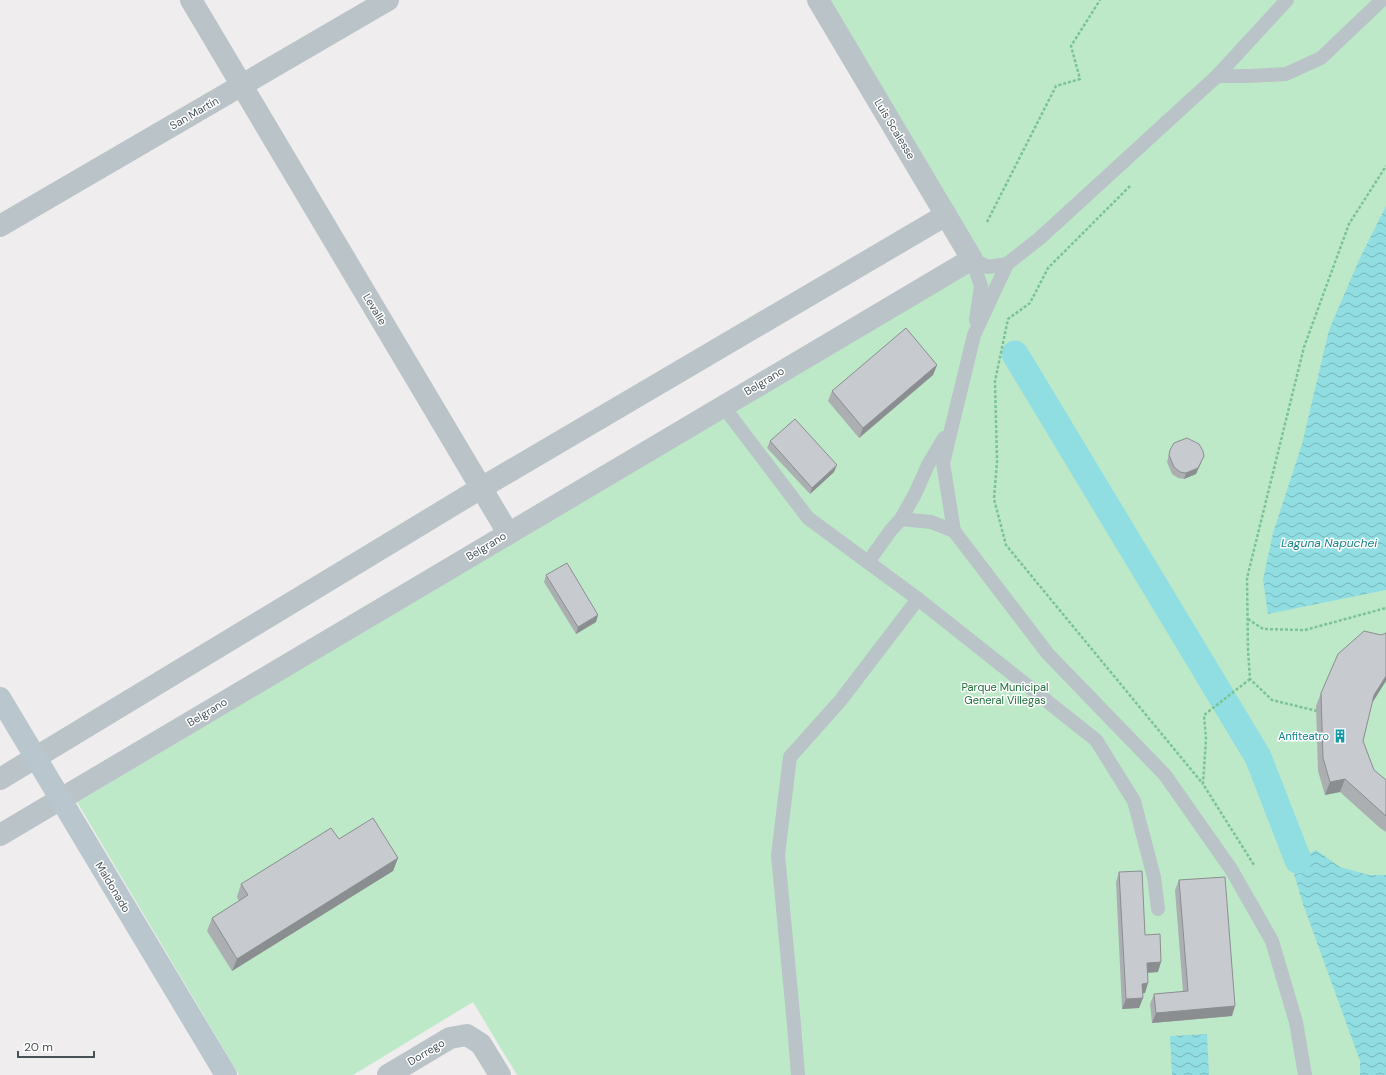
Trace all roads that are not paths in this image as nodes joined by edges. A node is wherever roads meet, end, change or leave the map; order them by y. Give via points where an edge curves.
1 (191, 0) edge
2 (388, 0) edge
3 (818, 0) edge
4 (1287, 0) edge
5 (1382, 0) edge
6 (1217, 76) junction
7 (242, 85) junction
8 (946, 215) junction
9 (0, 226) edge
10 (972, 258) junction
11 (1007, 264) junction
12 (974, 335) junction
13 (724, 406) junction
14 (952, 424) junction
15 (482, 488) junction
16 (901, 519) junction
17 (954, 531) junction
18 (508, 533) junction
19 (868, 562) junction
20 (918, 599) junction
21 (0, 698) edge
22 (36, 758) junction
23 (0, 779) edge
24 (60, 799) junction
25 (0, 835) edge
26 (1158, 909) dead end
27 (226, 1075) edge
28 (388, 1075) edge
29 (500, 1075) edge
30 (798, 1075) edge
31 (1305, 1075) edge

1 - 7 street, Levalle
2 - 7 street, San Martín
3 - 8 street, Luis Scalesse
4 - 6 lane
5 - 6 lane via 1321,58 1286,74
6 - 11 lane via 1040,238
7 - 9 street, San Martín
7 - 15 street, Levalle
8 - 10 street, Luis Scalesse
8 - 15 street
10 - 11 lane via 988,267
10 - 12 lane via 980,286
10 - 13 street, Belgrano
11 - 12 lane
12 - 14 lane
13 - 18 street, Belgrano
13 - 19 lane via 808,518
14 - 16 lane
14 - 17 lane via 943,463
15 - 18 street, Levalle
15 - 22 street
16 - 17 lane via 931,522
16 - 19 lane
17 - 31 lane via 1048,654 1166,775 1231,869 1272,941 1296,1022
18 - 24 street, Belgrano
19 - 20 lane
20 - 26 lane via 1096,740 1134,801 1154,877
20 - 30 lane via 840,701 790,757 778,855
21 - 22 street, Maldonado
22 - 23 street
22 - 24 street, Maldonado
24 - 25 street, Belgrano
24 - 27 street, Maldonado
28 - 29 street, Dorrego via 450,1038 467,1035 481,1044

